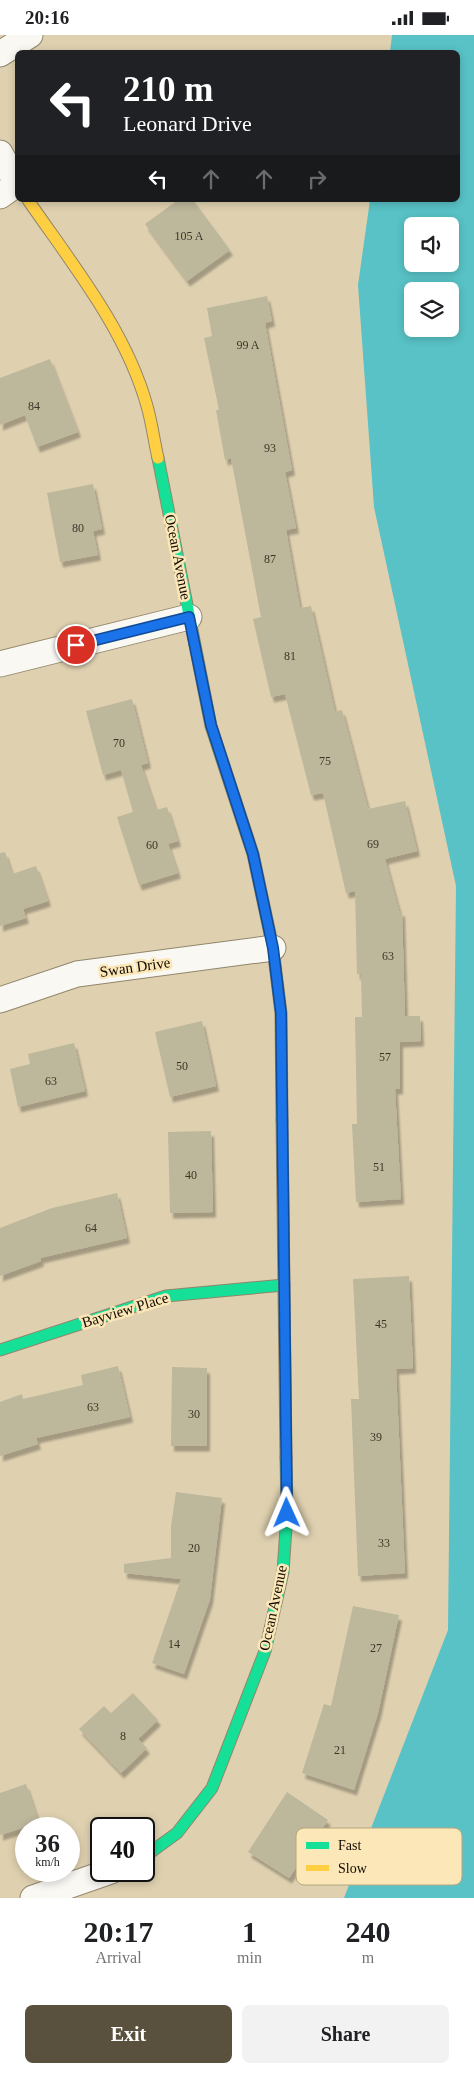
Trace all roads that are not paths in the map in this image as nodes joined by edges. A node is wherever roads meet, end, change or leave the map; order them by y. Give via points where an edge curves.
1 (30, 35) edge
2 (0, 54) edge
3 (0, 153) edge
4 (15, 179) edge
5 (15, 186) edge
6 (0, 196) edge
7 (29, 202) edge
8 (189, 617) junction
9 (0, 664) edge
10 (273, 948) junction
11 (0, 1000) edge
12 (284, 1285) junction
13 (0, 1350) edge
14 (155, 1849) edge
15 (90, 1878) edge
16 (33, 1898) edge

1 - 2 street
3 - 4 street
5 - 6 street
7 - 8 street, Ocean Avenue via 102,309 128,356 144,397
8 - 9 street
8 - 10 street, Ocean Avenue via 211,725 253,854
10 - 11 street, Swan Drive via 78,975
10 - 12 street, Ocean Avenue via 281,1013
12 - 13 street, Bayview Place via 166,1296
12 - 14 street, Ocean Avenue via 287,1513 283,1572 265,1651 212,1788 177,1833
15 - 16 street

